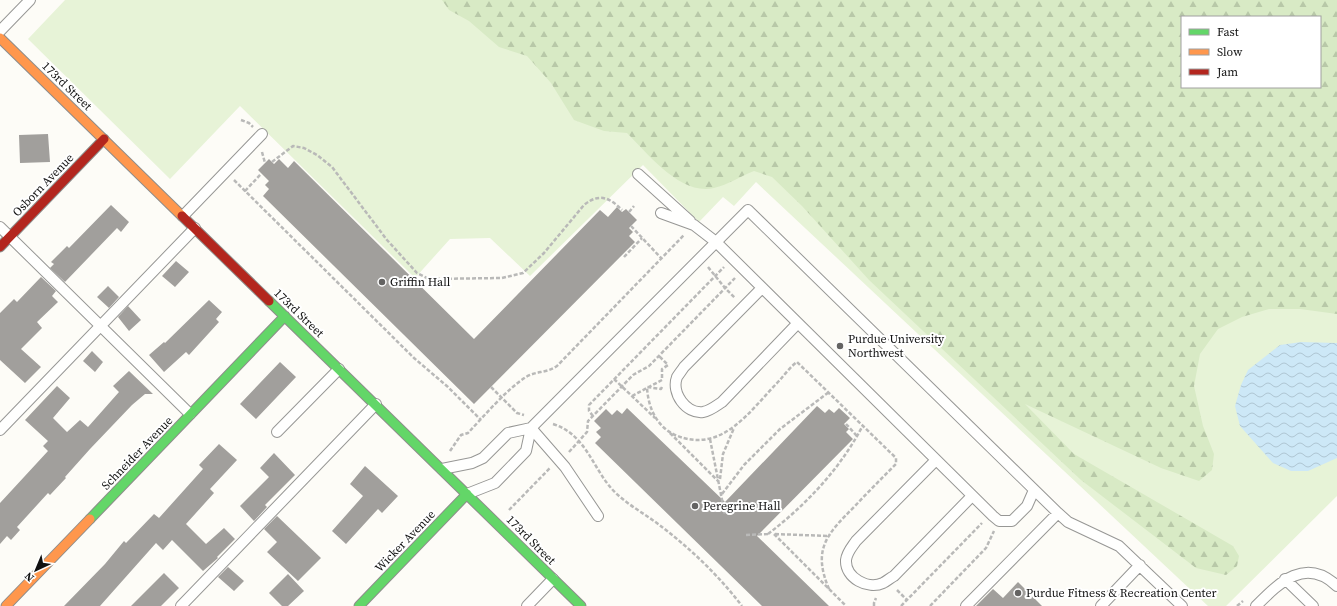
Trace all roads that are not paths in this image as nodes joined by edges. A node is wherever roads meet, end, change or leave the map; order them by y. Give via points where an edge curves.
1 (30, 0) edge
2 (0, 31) edge
3 (0, 38) edge
4 (262, 134) dead end
5 (104, 139) junction
6 (638, 174) dead end
7 (661, 213) dead end
8 (183, 216) junction
9 (694, 225) junction
10 (0, 227) edge
11 (195, 228) junction
12 (10, 237) junction
13 (716, 242) junction
14 (0, 247) edge
15 (762, 288) junction
16 (285, 316) junction
17 (798, 323) junction
18 (100, 326) junction
19 (339, 369) junction
20 (376, 404) junction
21 (190, 414) junction
22 (531, 428) junction
23 (0, 430) edge
24 (277, 432) dead end
25 (936, 460) junction
26 (440, 468) junction
27 (1034, 490) junction
28 (467, 494) junction
29 (972, 496) junction
30 (1058, 513) junction
31 (598, 516) dead end
32 (1140, 565) junction
33 (553, 578) junction
34 (1285, 579) junction
35 (1336, 584) edge
36 (6, 606) edge
37 (181, 606) edge
38 (359, 606) edge
39 (526, 606) edge
40 (581, 606) edge
41 (966, 606) edge
42 (1101, 606) edge
43 (1182, 606) edge
44 (1256, 606) edge
45 (1313, 606) edge

1 - 2 lane
3 - 5 street, 173rd Street
4 - 8 lane
5 - 8 street, 173rd Street
5 - 12 street, Osborn Avenue
6 - 9 lane
7 - 9 lane
8 - 11 street, 173rd Street
9 - 13 lane
10 - 12 lane
11 - 16 street, 173rd Street
11 - 18 lane
12 - 14 street, Osborn Avenue
12 - 18 lane
13 - 15 lane
13 - 22 lane
13 - 27 lane via 748,210
15 - 17 lane
15 - 17 lane via 684,367 677,378 676,386 678,396 684,405 702,412 713,409
16 - 19 street, 173rd Street
16 - 21 street, Schneider Avenue
17 - 25 lane
18 - 21 lane
18 - 23 lane
19 - 20 street, 173rd Street
19 - 24 lane
20 - 26 street, 173rd Street
20 - 37 lane
21 - 36 street, Schneider Avenue
22 - 26 lane via 508,433 483,458 472,463
22 - 28 lane via 526,451 495,483
22 - 31 lane via 558,460
25 - 29 lane
25 - 29 lane via 848,552 847,565 854,578 871,586 894,576
26 - 28 street, 173rd Street
27 - 29 lane via 1026,506 1012,521 999,521
27 - 30 lane
28 - 33 street, 173rd Street
28 - 38 street, Wicker Avenue
30 - 32 lane via 1068,522 1119,546
30 - 41 lane
32 - 42 lane
32 - 43 lane
33 - 39 lane
33 - 40 street, 173rd Street
34 - 35 lane via 1304,573 1318,574
34 - 44 lane
34 - 45 lane

